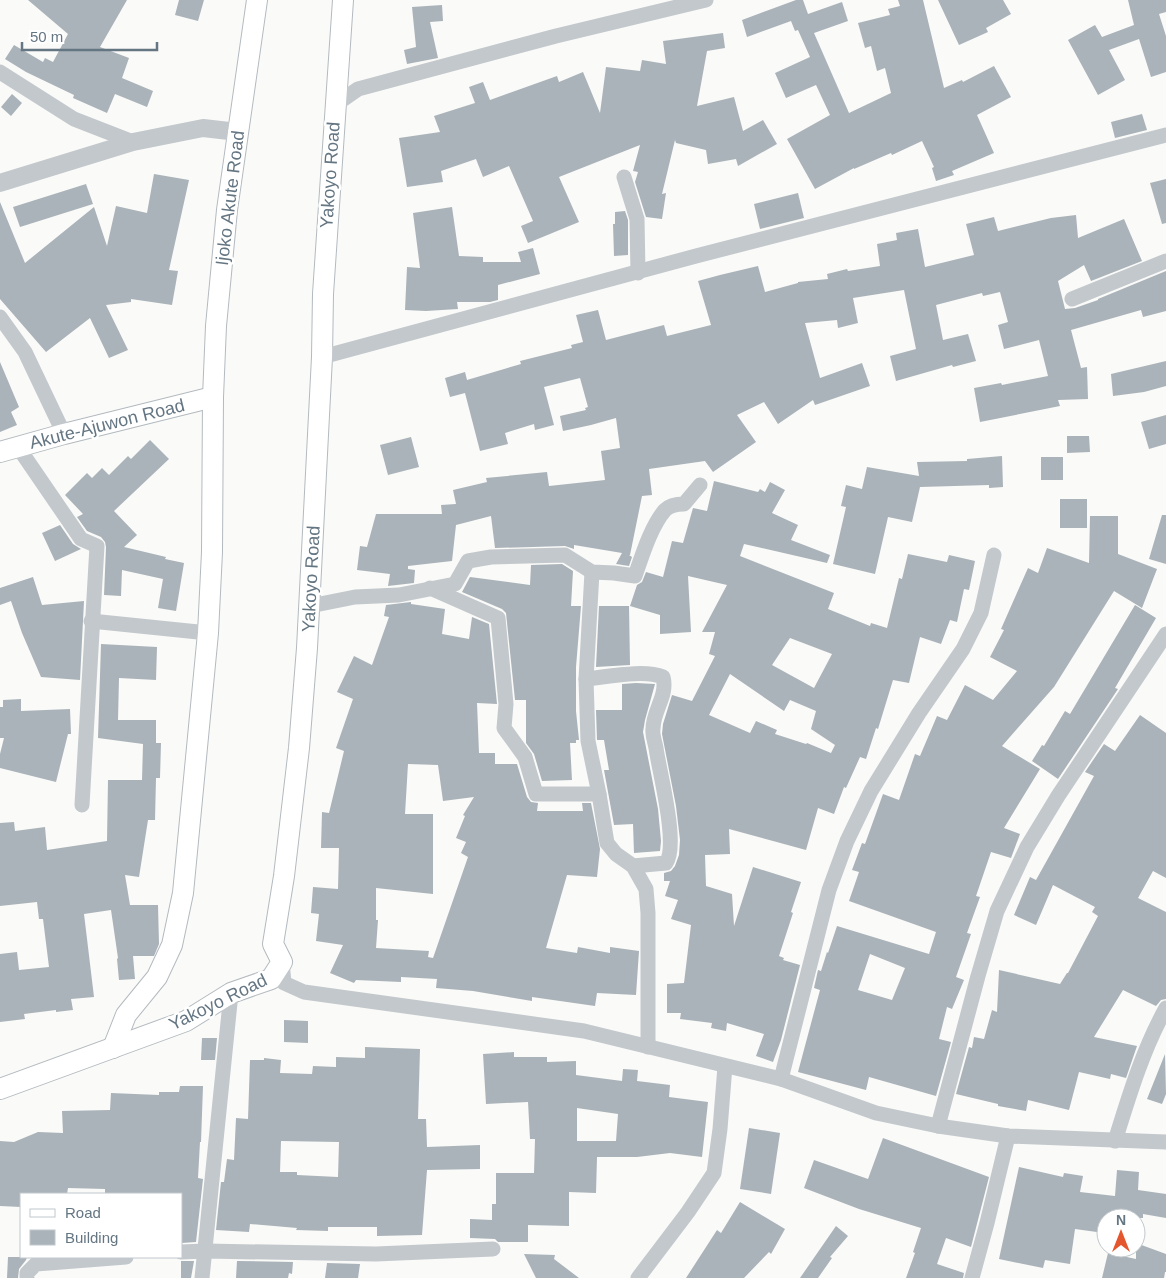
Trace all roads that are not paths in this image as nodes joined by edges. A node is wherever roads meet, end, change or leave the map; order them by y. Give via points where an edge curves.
1 (257, 0) edge
2 (343, 0) edge
3 (706, 0) edge
4 (0, 72) edge
5 (335, 105) junction
6 (238, 132) junction
7 (1166, 135) edge
8 (133, 142) junction
9 (624, 177) dead end
10 (0, 183) edge
11 (1166, 261) edge
12 (638, 273) junction
13 (1072, 299) dead end
14 (0, 317) edge
15 (322, 358) junction
16 (213, 397) junction
17 (64, 434) junction
18 (9, 450) edge
19 (700, 485) dead end
20 (994, 555) dead end
21 (592, 572) junction
22 (430, 588) junction
23 (310, 606) junction
24 (91, 620) junction
25 (208, 633) junction
26 (1166, 634) edge
27 (586, 679) junction
28 (599, 794) junction
29 (82, 805) dead end
30 (633, 866) junction
31 (282, 962) junction
32 (231, 994) junction
33 (1166, 1008) edge
34 (648, 1047) junction
35 (113, 1048) junction
36 (725, 1066) junction
37 (781, 1079) junction
38 (0, 1089) edge
39 (938, 1126) junction
40 (1008, 1136) junction
41 (1115, 1140) junction
42 (1166, 1142) edge
43 (493, 1249) dead end
44 (206, 1250) junction
45 (182, 1252) edge
46 (113, 1258) edge
47 (27, 1278) edge
48 (202, 1278) edge
49 (638, 1278) edge
50 (972, 1278) edge

1 - 6 main road, Ijoko Akute Road
2 - 5 main road, Yakoyo Road
3 - 5 street via 358,89
4 - 8 street via 74,119
5 - 15 main road, Yakoyo Road
6 - 8 street via 203,128
6 - 16 main road, Ijoko Akute Road via 216,326
7 - 12 street
8 - 10 street
9 - 12 street via 637,219
11 - 13 street
12 - 15 street
14 - 17 street via 25,352
15 - 23 main road, Yakoyo Road
16 - 17 main road, Akute-Ajuwon Road
16 - 25 main road
17 - 18 main road, Akute-Ajuwon Road
18 - 24 street via 81,539 96,546
19 - 21 street via 684,504 673,505 666,510 650,535 635,576
20 - 37 street via 981,613 963,649 904,736 871,791 847,841 829,890
21 - 22 street via 565,555 491,557 468,561 455,584
21 - 27 street
22 - 23 street
22 - 28 street via 498,618 506,704 504,728 525,757 536,794
23 - 31 main road, Yakoyo Road via 299,748 273,944
24 - 25 street
24 - 29 street
25 - 35 main road via 183,893 172,945 157,977 126,1015
26 - 39 street via 1058,796 1019,863 995,920
27 - 28 street via 588,741
27 - 30 street via 658,674 665,684 653,729 665,788 670,854 666,863
28 - 30 street via 607,843
30 - 34 street via 646,889 648,913
31 - 32 main road, Yakoyo Road via 271,979
31 - 34 street via 284,983 304,992 584,1031
32 - 35 main road, Yakoyo Road via 186,1021
32 - 44 street
33 - 41 street via 1129,1096
34 - 36 street
35 - 38 main road, Yakoyo Road
36 - 37 street
36 - 49 street via 714,1173
37 - 39 street via 876,1113
39 - 40 street
40 - 41 street
40 - 50 street
41 - 42 street
43 - 44 street via 376,1254
44 - 45 street
44 - 48 street
46 - 47 street via 36,1264 27,1273

